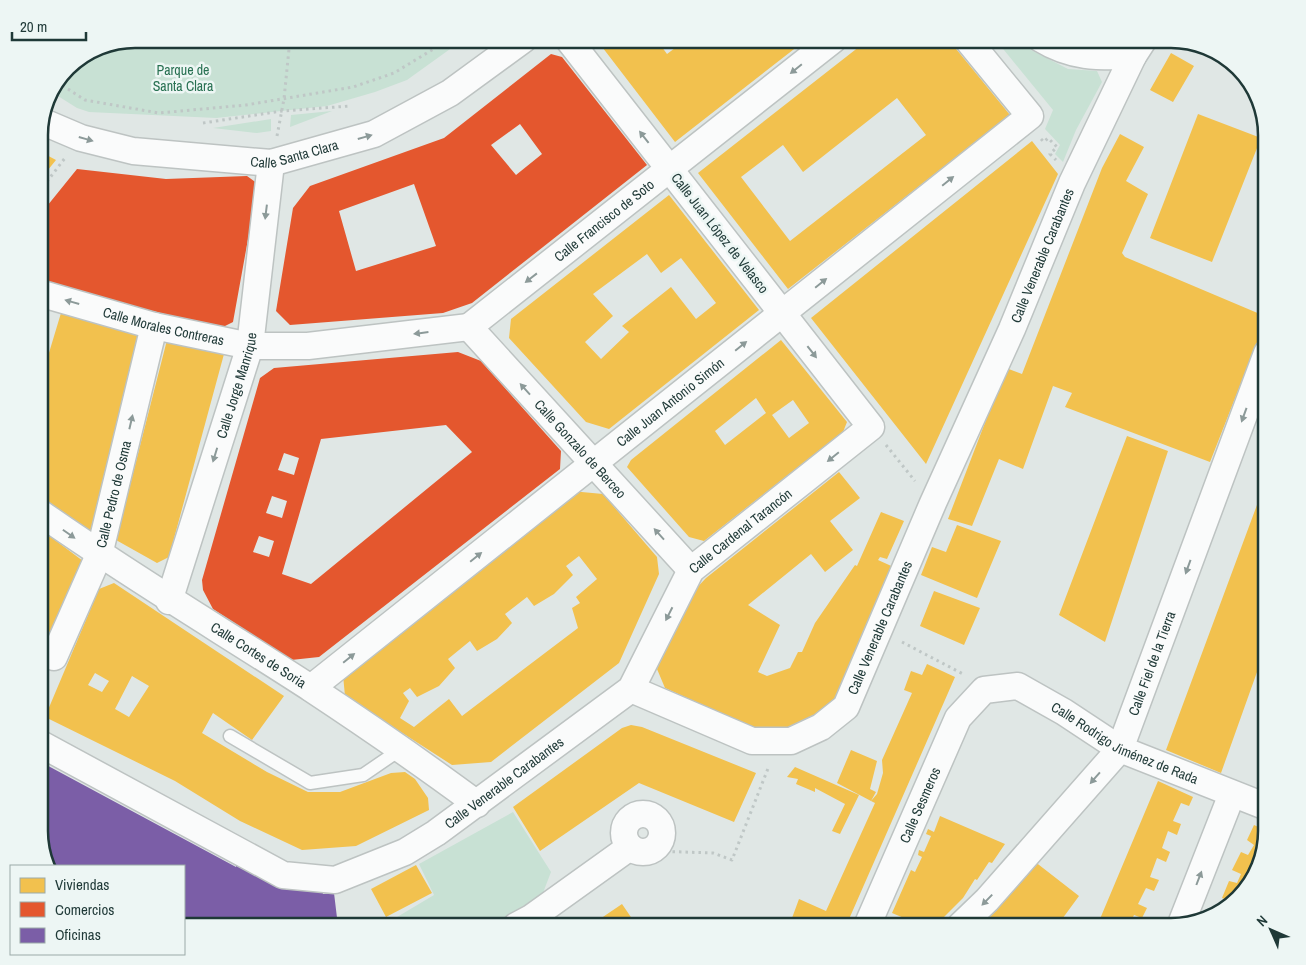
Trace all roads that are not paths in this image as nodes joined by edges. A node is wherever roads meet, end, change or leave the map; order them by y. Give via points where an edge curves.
1 (512, 48) edge
2 (575, 48) edge
3 (823, 48) edge
4 (974, 48) edge
5 (1057, 48) edge
6 (1135, 48) edge
7 (1139, 48) edge
8 (49, 124) edge
9 (271, 163) junction
10 (670, 170) junction
11 (48, 296) edge
12 (782, 313) junction
13 (154, 326) junction
14 (469, 327) junction
15 (250, 346) junction
16 (1258, 377) edge
17 (871, 427) joint
18 (594, 463) junction
19 (48, 518) edge
20 (99, 555) junction
21 (692, 570) junction
22 (170, 601) junction
23 (54, 657) dead end
24 (311, 688) junction
25 (631, 689) junction
26 (984, 690) joint
27 (230, 736) dead end
28 (48, 748) edge
29 (401, 749) junction
30 (1120, 749) junction
31 (1232, 794) junction
32 (477, 804) junction
33 (1258, 804) edge
34 (640, 849) road end
35 (1184, 917) edge
36 (531, 918) edge
37 (870, 918) edge
38 (968, 918) edge

9 -> 1 street, Calle Santa Clara via 374,134 450,93
10 -> 2 street, Calle Juan López de Velasco
3 -> 10 street, Calle Francisco de Soto
12 -> 4 street, Calle Juan Antonio Simón via 1033,124
5 - 6 street via 1095,57
7 - 25 street, Calle Venerable Carabantes via 1072,183 1012,329 846,707 821,727 791,741 752,741
8 -> 9 street, Calle Santa Clara via 81,138 134,151
9 -> 15 street, Calle Jorge Manrique
10 - 12 street, Calle Juan López de Velasco
10 -> 14 street, Calle Francisco de Soto
13 -> 11 street, Calle Morales Contreras
12 -> 17 street, Calle Juan López de Velasco
18 -> 12 street, Calle Juan Antonio Simón
13 - 15 street, Calle Morales Contreras
20 -> 13 street, Calle Pedro de Osma
14 -> 15 street, Calle Morales Contreras via 308,346
18 -> 14 street, Calle Gonzalo de Berceo
15 -> 22 street, Calle Jorge Manrique
16 -> 30 street, Calle Fiel de la Tierra
17 -> 21 street, Calle Cardenal Tarancón
21 -> 18 street, Calle Gonzalo de Berceo
24 -> 18 street, Calle Juan Antonio Simón
19 -> 20 street, Calle Cortes de Soria
20 - 22 street, Calle Cortes de Soria
20 - 23 street, Calle Pedro de Osma
21 -> 25 street, Calle Cardenal Tarancón
22 - 24 street, Calle Cortes de Soria
24 - 29 street, Calle Cortes de Soria
25 - 32 street, Calle Venerable Carabantes
26 - 30 street, Calle Rodrigo Jiménez de Rada via 1018,686
26 - 37 street, Calle Sesmeros via 958,718
27 - 29 lane via 310,783 363,775
28 - 32 street, Calle Venerable Carabantes via 283,875 335,880 370,868 405,852
29 - 32 street, Calle Cortes de Soria
30 - 31 street, Calle Rodrigo Jiménez de Rada
30 -> 38 street, Calle Fiel de la Tierra
31 - 33 street, Calle Rodrigo Jiménez de Rada
35 -> 31 street
34 - 36 street

